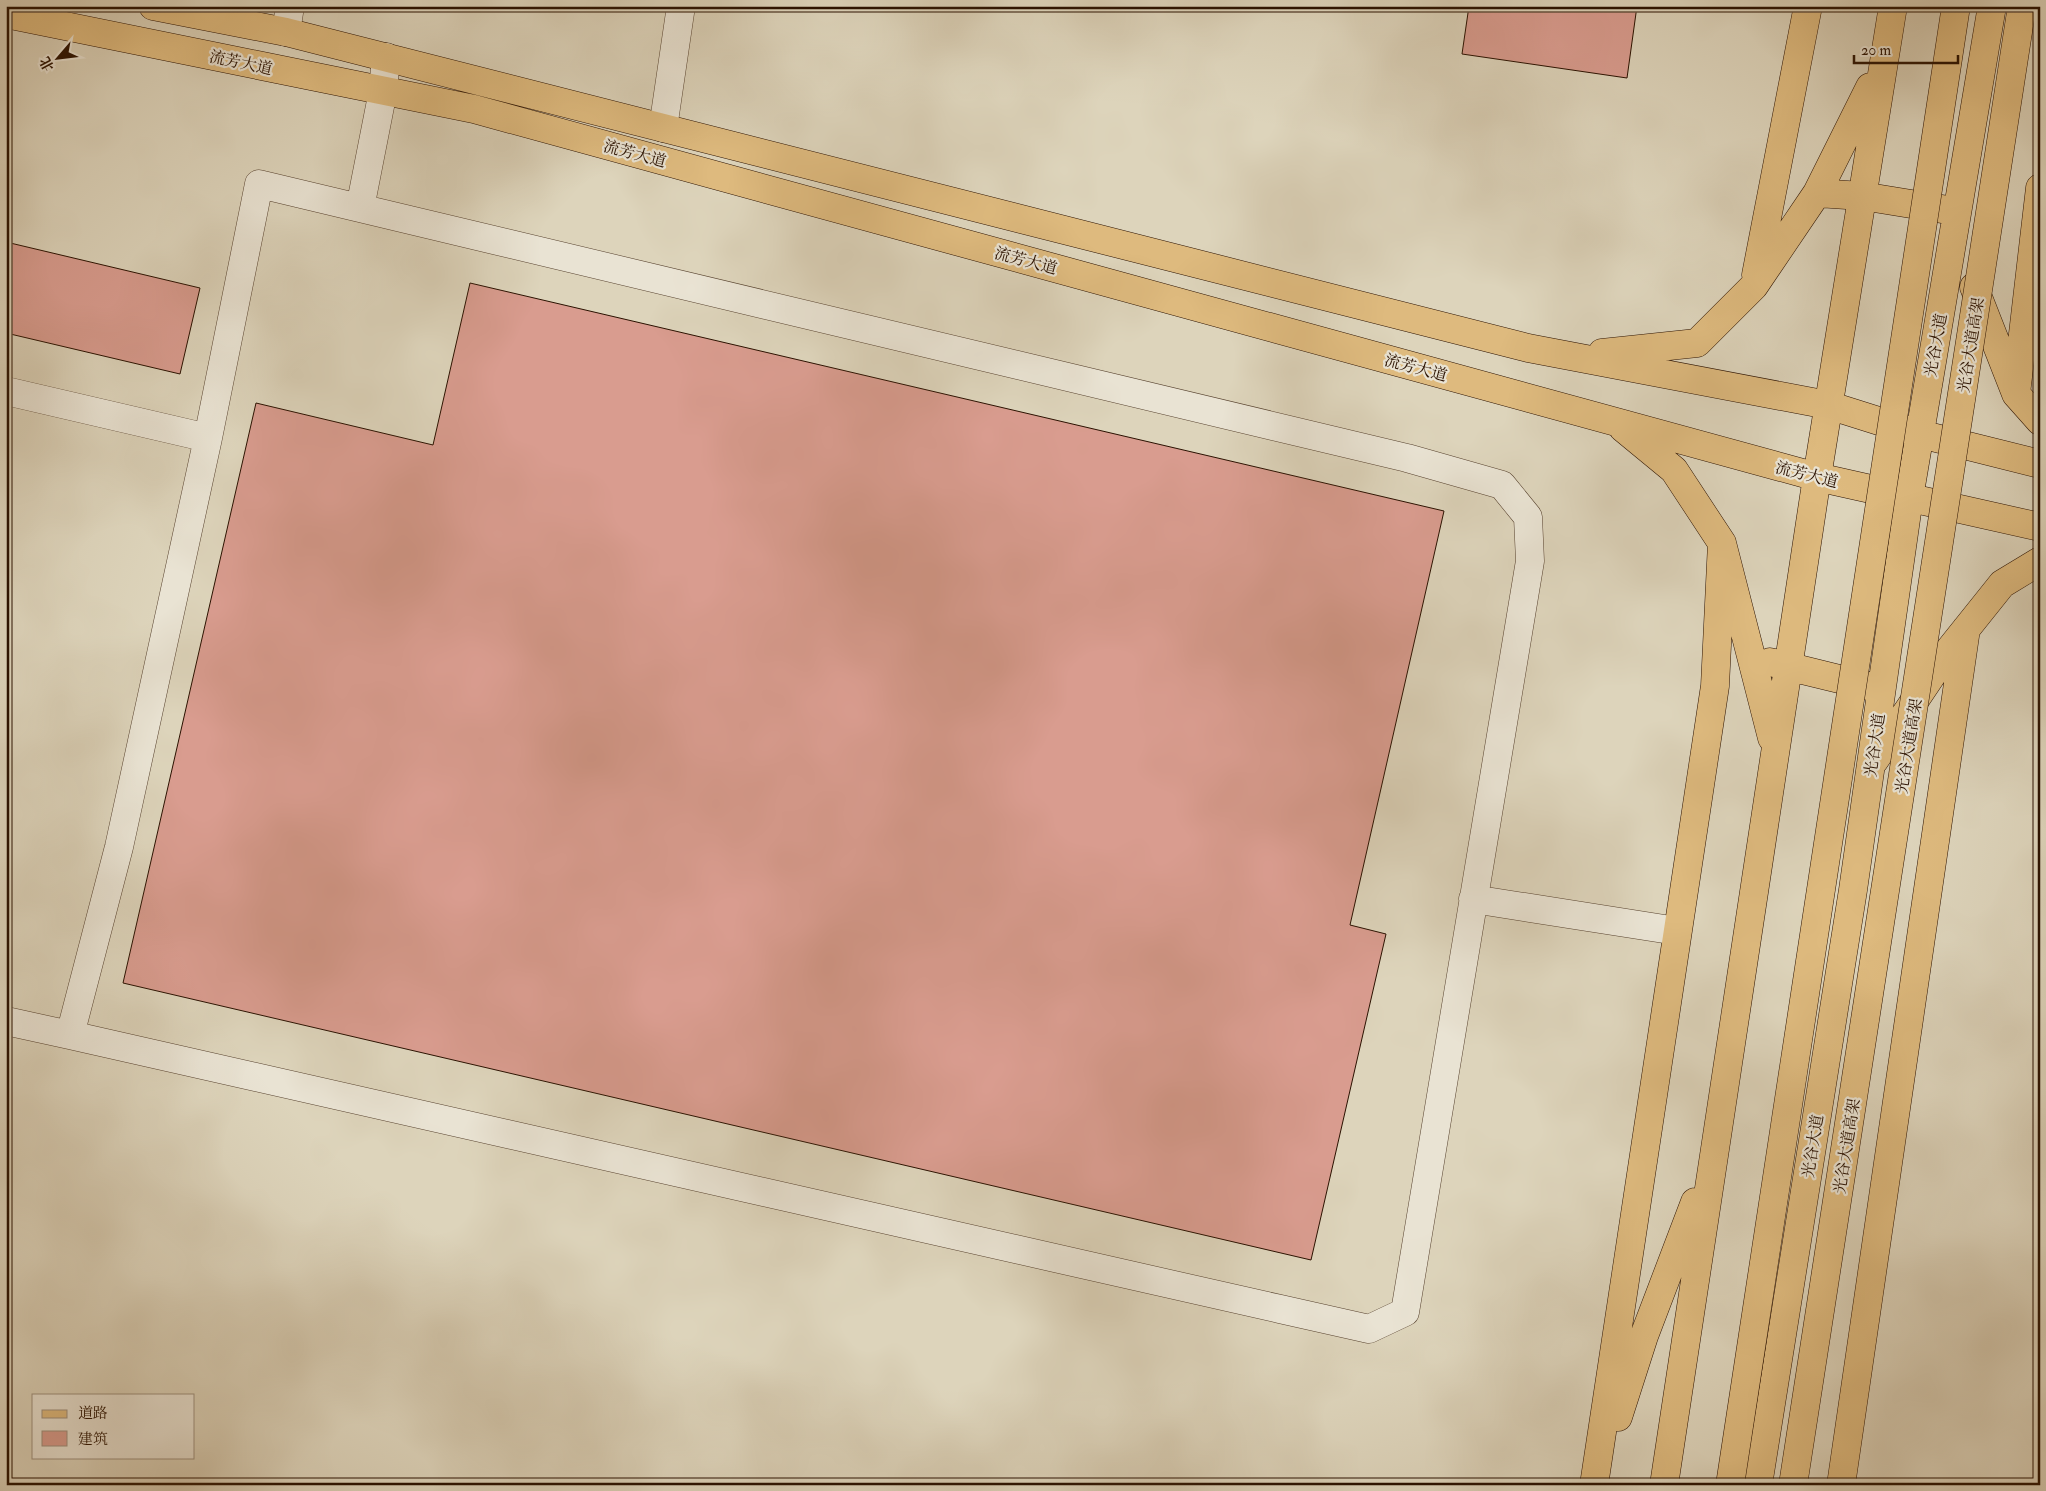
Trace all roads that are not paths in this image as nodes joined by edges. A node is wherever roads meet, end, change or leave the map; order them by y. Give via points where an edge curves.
1 (154, 6) edge
2 (681, 6) edge
3 (1808, 6) edge
4 (1893, 6) edge
5 (1956, 6) edge
6 (1992, 6) edge
7 (2022, 6) edge
8 (6, 14) edge
9 (288, 19) edge
10 (386, 57) junction
11 (1884, 57) junction
12 (383, 91) junction
13 (663, 128) junction
14 (2040, 188) edge
15 (1817, 193) junction
16 (1862, 196) junction
17 (360, 208) junction
18 (1955, 224) junction
19 (1754, 286) junction
20 (1572, 356) junction
21 (6, 391) edge
22 (2016, 394) junction
23 (1527, 397) junction
24 (1828, 405) junction
25 (2040, 421) edge
26 (1920, 434) junction
27 (208, 438) junction
28 (2040, 464) edge
29 (1817, 477) junction
30 (1910, 498) junction
31 (2040, 527) edge
32 (1722, 543) junction
33 (2040, 561) edge
34 (1966, 629) junction
35 (1752, 658) junction
36 (1788, 667) junction
37 (1882, 689) junction
38 (1917, 698) junction
39 (1775, 750) junction
40 (1871, 766) junction
41 (1473, 899) junction
42 (1678, 931) junction
43 (6, 1021) edge
44 (70, 1035) junction
45 (1714, 1154) junction
46 (1595, 1485) edge
47 (1664, 1485) edge
48 (1730, 1485) edge
49 (1758, 1485) edge
50 (1793, 1485) edge
51 (1840, 1485) edge

1 - 9 main road, 流芳大道
2 - 13 lane
3 - 19 main road
4 - 11 main road
5 - 48 main road, bridge
6 - 18 main road, 光谷大道
7 - 50 main road, 光谷大道高架, bridge
8 - 12 main road, 流芳大道
9 - 10 main road, 流芳大道
10 - 12 lane
10 - 13 main road, 流芳大道
11 - 15 main road
11 - 16 main road
12 - 17 lane
12 - 23 main road, 流芳大道 via 474,109
13 - 20 main road, 流芳大道 via 1528,348
14 - 22 main road
15 - 16 main road
15 - 19 main road
16 - 18 main road
16 - 24 main road
17 - 27 lane via 259,184
17 - 41 lane via 1407,458 1502,485 1528,517 1530,561
18 - 22 main road
18 - 26 main road, 光谷大道
19 - 20 main road via 1697,343
20 - 24 main road, 流芳大道
21 - 27 lane
22 - 25 main road
23 - 29 main road, 流芳大道
23 - 32 main road via 1626,429 1674,470
24 - 26 main road, 流芳大道
24 - 29 main road
26 - 28 main road, 流芳大道
26 - 30 main road, 光谷大道
27 - 44 lane via 119,847
29 - 30 main road, 流芳大道
29 - 36 main road
30 - 31 main road, 流芳大道
30 - 37 main road, 光谷大道
32 - 35 main road
32 - 42 main road via 1714,686
33 - 34 main road via 2002,584
34 - 38 main road
34 - 51 main road
35 - 36 main road
35 - 39 main road
36 - 37 main road
36 - 39 main road
37 - 38 main road
37 - 40 main road, 光谷大道
38 - 40 main road
39 - 45 main road
40 - 49 main road, 光谷大道
41 - 42 lane
41 - 44 lane via 1405,1312 1369,1329
42 - 46 main road
43 - 44 lane
45 - 46 main road via 1644,1336
45 - 47 main road

